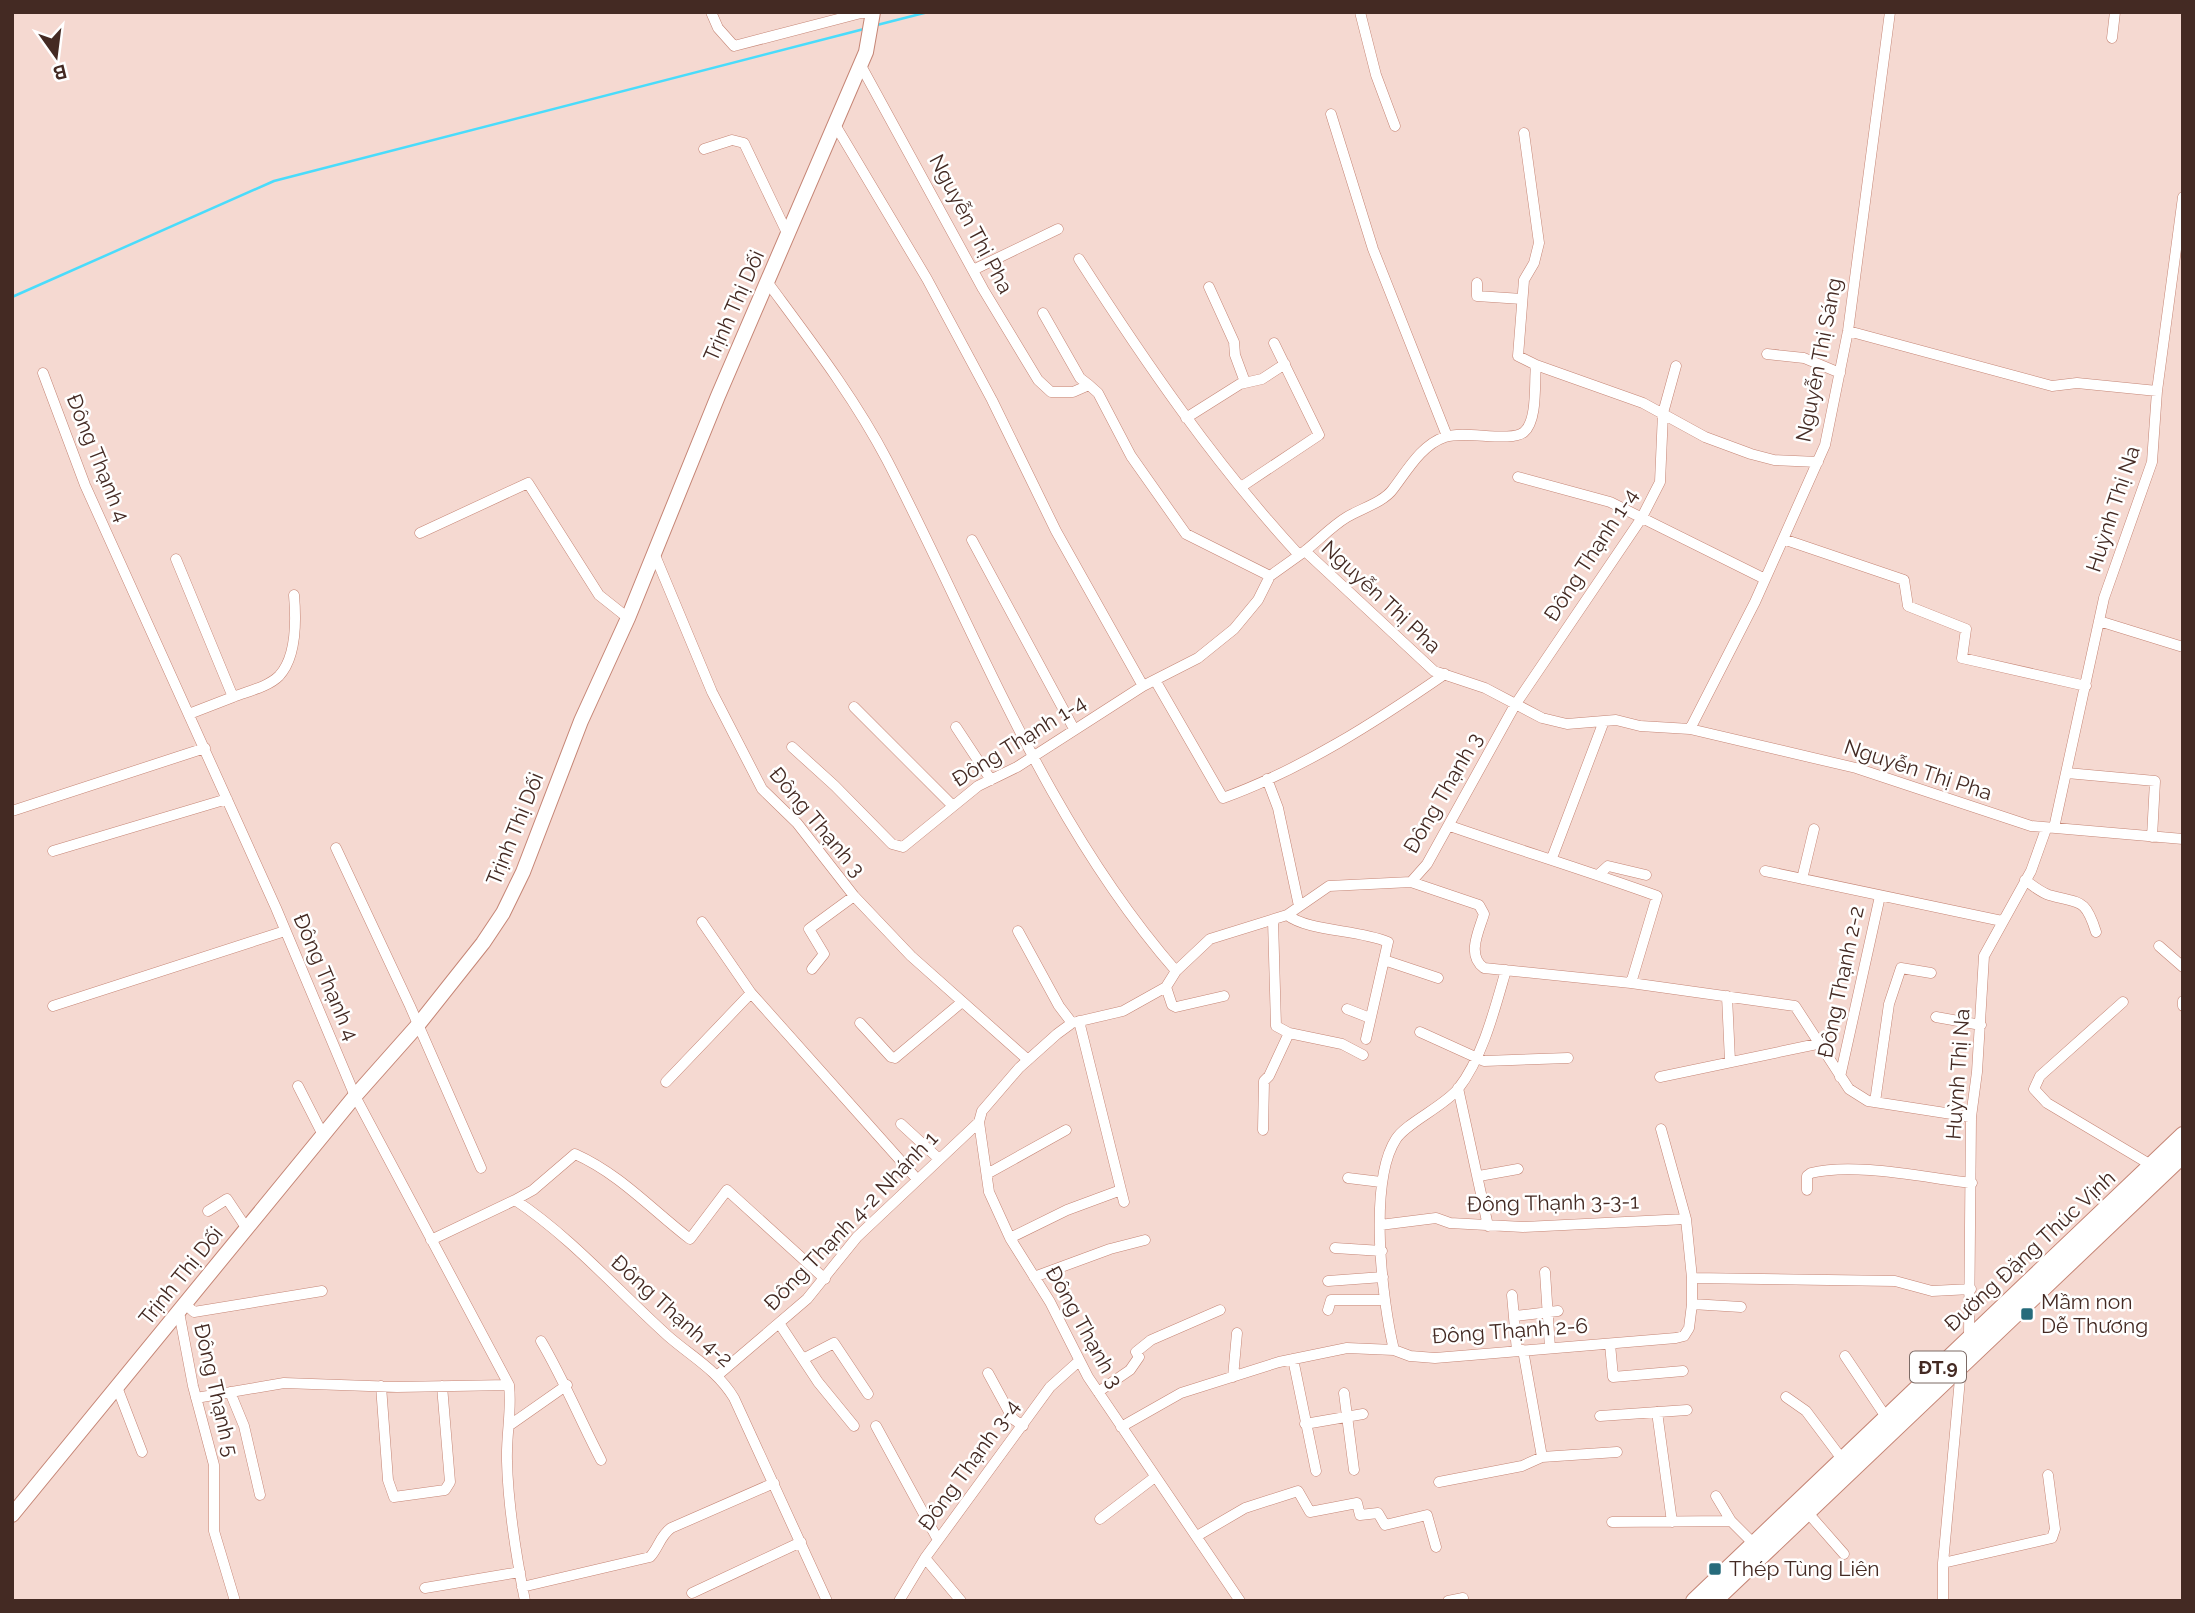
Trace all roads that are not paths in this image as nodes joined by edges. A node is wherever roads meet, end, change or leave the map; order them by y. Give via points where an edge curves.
1 (711, 12) edge
2 (1360, 12) edge
3 (1890, 12) edge
4 (2115, 12) edge
5 (873, 15) edge
6 (2112, 38) dead end
7 (860, 64) junction
8 (1331, 114) dead end
9 (834, 122) junction
10 (1395, 126) dead end
11 (1524, 133) dead end
12 (704, 149) dead end
13 (2183, 197) edge
14 (1058, 229) dead end
15 (788, 235) junction
16 (1079, 258) dead end
17 (973, 270) junction
18 (768, 283) junction
19 (1476, 283) dead end
20 (1209, 287) dead end
21 (1522, 299) junction
22 (1042, 313) dead end
23 (1848, 331) junction
24 (1274, 343) dead end
25 (1767, 354) dead end
26 (1284, 364) junction
27 (1536, 365) junction
28 (1676, 366) dead end
29 (43, 373) dead end
30 (1840, 373) junction
31 (1245, 382) junction
32 (1089, 385) junction
33 (2157, 391) junction
34 (1664, 413) junction
35 (1186, 418) junction
36 (1447, 436) junction
37 (1818, 461) junction
38 (1518, 477) dead end
39 (1241, 487) junction
40 (1641, 519) junction
41 (420, 533) dead end
42 (1783, 539) junction
43 (972, 540) dead end
44 (654, 553) junction
45 (1302, 553) junction
46 (176, 559) dead end
47 (1270, 576) junction
48 (1765, 579) junction
49 (294, 595) dead end
50 (628, 618) junction
51 (2099, 621) junction
52 (2183, 647) edge
53 (1445, 674) junction
54 (1155, 680) junction
55 (1143, 686) junction
56 (2085, 686) junction
57 (233, 697) junction
58 (1515, 705) junction
59 (854, 707) dead end
60 (190, 714) junction
61 (1604, 721) junction
62 (956, 727) dead end
63 (1074, 729) junction
64 (1690, 729) junction
65 (792, 747) dead end
66 (205, 748) junction
67 (1032, 755) junction
68 (2067, 773) junction
69 (1267, 779) junction
70 (990, 780) junction
71 (227, 799) junction
72 (953, 806) junction
73 (12, 811) edge
74 (1450, 826) junction
75 (1814, 829) dead end
76 (2050, 829) junction
77 (2152, 838) junction
78 (2183, 839) edge
79 (335, 848) dead end
80 (53, 851) dead end
81 (1552, 858) junction
82 (1765, 871) dead end
83 (1598, 875) junction
84 (1646, 875) dead end
85 (1802, 879) junction
86 (2025, 880) junction
87 (1411, 882) junction
88 (853, 896) junction
89 (1880, 896) junction
90 (1299, 906) junction
91 (1287, 915) junction
92 (1273, 920) junction
93 (2002, 920) junction
94 (702, 922) dead end
95 (285, 931) junction
96 (1018, 931) dead end
97 (2096, 932) dead end
98 (2159, 946) dead end
99 (1384, 960) junction
100 (2183, 967) edge
101 (812, 969) dead end
102 (1506, 970) junction
103 (1176, 971) junction
104 (1931, 973) dead end
105 (1438, 978) dead end
106 (1631, 983) junction
107 (1166, 987) junction
108 (751, 993) junction
109 (1224, 996) dead end
110 (1727, 996) junction
111 (962, 1002) junction
112 (2123, 1002) dead end
113 (52, 1006) dead end
114 (1347, 1009) dead end
115 (1936, 1017) dead end
116 (1370, 1018) junction
117 (1076, 1022) junction
118 (860, 1023) dead end
119 (418, 1025) junction
120 (1981, 1025) junction
121 (1420, 1032) dead end
122 (1289, 1033) junction
123 (1367, 1039) dead end
124 (1817, 1044) junction
125 (1363, 1055) dead end
126 (1474, 1058) junction
127 (1568, 1058) dead end
128 (1028, 1060) junction
129 (1730, 1061) junction
130 (1660, 1077) dead end
131 (1840, 1077) junction
132 (666, 1082) dead end
133 (298, 1086) dead end
134 (1458, 1088) junction
135 (355, 1096) junction
136 (1875, 1102) junction
137 (1971, 1117) junction
138 (979, 1122) junction
139 (901, 1124) dead end
140 (1661, 1129) dead end
141 (1066, 1130) dead end
142 (1264, 1130) dead end
143 (323, 1135) junction
144 (2183, 1135) edge
145 (2183, 1155) edge
146 (938, 1158) junction
147 (2151, 1165) junction
148 (481, 1168) dead end
149 (1518, 1169) dead end
150 (986, 1174) junction
151 (1479, 1176) junction
152 (916, 1178) junction
153 (1348, 1178) dead end
154 (1381, 1182) junction
155 (1972, 1183) junction
156 (1121, 1190) junction
157 (1807, 1190) dead end
158 (515, 1200) junction
159 (1124, 1202) dead end
160 (208, 1211) dead end
161 (1686, 1219) junction
162 (1380, 1225) junction
163 (1488, 1226) junction
164 (247, 1229) junction
165 (1010, 1238) junction
166 (431, 1240) junction
167 (1144, 1240) dead end
168 (1335, 1248) dead end
169 (1382, 1251) junction
170 (1545, 1272) dead end
171 (1034, 1277) junction
172 (1383, 1277) junction
173 (1692, 1278) junction
174 (825, 1279) junction
175 (1328, 1281) dead end
176 (1971, 1289) junction
177 (322, 1291) dead end
178 (1512, 1295) dead end
179 (1385, 1300) junction
180 (1692, 1304) junction
181 (1741, 1307) dead end
182 (182, 1308) junction
183 (1220, 1310) dead end
184 (1328, 1310) dead end
185 (1552, 1311) junction
186 (1515, 1316) junction
187 (779, 1323) junction
188 (1237, 1334) dead end
189 (1969, 1337) junction
190 (541, 1341) dead end
191 (1610, 1344) junction
192 (1550, 1348) junction
193 (1394, 1350) junction
194 (1520, 1350) junction
195 (1844, 1356) dead end
196 (803, 1359) junction
197 (1293, 1359) junction
198 (1079, 1360) junction
199 (1961, 1363) junction
200 (1684, 1371) dead end
201 (988, 1373) dead end
202 (718, 1376) junction
203 (1233, 1377) junction
204 (509, 1385) junction
205 (567, 1385) junction
206 (382, 1386) junction
207 (442, 1386) junction
208 (117, 1387) junction
209 (230, 1392) junction
210 (1098, 1392) junction
211 (1345, 1393) dead end
212 (868, 1394) dead end
213 (1786, 1397) dead end
214 (196, 1398) junction
215 (1687, 1410) dead end
216 (1657, 1412) junction
217 (1363, 1413) dead end
218 (1600, 1416) dead end
219 (1346, 1417) junction
220 (1886, 1417) junction
221 (1305, 1424) junction
222 (510, 1425) junction
223 (854, 1426) dead end
224 (876, 1426) dead end
225 (1023, 1426) junction
226 (1121, 1427) junction
227 (1617, 1451) dead end
228 (142, 1452) dead end
229 (1542, 1457) junction
230 (1842, 1459) junction
231 (601, 1460) dead end
232 (1354, 1470) dead end
233 (1316, 1471) dead end
234 (2048, 1475) dead end
235 (1155, 1477) junction
236 (1439, 1482) dead end
237 (774, 1483) junction
238 (260, 1495) dead end
239 (1716, 1496) dead end
240 (1808, 1513) junction
241 (12, 1515) edge
242 (1100, 1519) dead end
243 (1731, 1521) junction
244 (1612, 1522) dead end
245 (1672, 1522) junction
246 (1197, 1536) junction
247 (938, 1540) junction
248 (801, 1542) junction
249 (1754, 1544) junction
250 (1436, 1547) dead end
251 (1844, 1554) dead end
252 (925, 1558) junction
253 (1943, 1563) junction
254 (520, 1572) junction
255 (522, 1587) junction
256 (425, 1588) dead end
257 (692, 1593) dead end
258 (1463, 1598) dead end
259 (234, 1601) edge
260 (526, 1601) edge
261 (827, 1601) edge
262 (899, 1601) edge
263 (961, 1601) edge
264 (1240, 1601) edge
265 (1448, 1601) edge
266 (1694, 1601) edge
267 (1714, 1601) edge
268 (1943, 1601) edge

1 - 5 street via 734,46 861,13
2 - 10 street
3 - 23 street, Nguyễn Thị Sáng
4 - 6 street
5 - 7 main road, Trịnh Thị Dối
7 - 9 main road, Trịnh Thị Dối
7 - 17 street, Nguyễn Thị Pha
8 - 36 street via 1373,249
9 - 15 main road, Trịnh Thị Dối
9 - 55 street via 927,279 1056,531
11 - 21 street via 1539,243 1524,280
12 - 15 street via 732,140 744,144
13 - 33 street, Huỳnh Thị Na
14 - 17 street
15 - 18 main road, Trịnh Thị Dối
16 - 35 street
17 - 32 street, Nguyễn Thị Pha via 1038,380 1051,392 1073,392
18 - 44 main road, Trịnh Thị Dối
18 - 67 street via 829,366 886,458
19 - 21 street via 1477,296
20 - 31 street via 1234,342
21 - 27 street via 1518,356
22 - 32 street
23 - 30 street, Nguyễn Thị Sáng
23 - 33 street via 2052,386 2077,383
24 - 26 street
25 - 30 street via 1804,358
26 - 31 street via 1262,379
26 - 39 street via 1319,435
27 - 34 street
27 - 36 street via 1531,422 1525,431 1516,437
28 - 34 street, Đông Thạnh 1-4
29 - 60 street, Đông Thạnh 4 via 85,485
30 - 37 street, Nguyễn Thị Sáng
31 - 35 street
32 - 47 street via 1098,393 1131,456 1186,534
33 - 51 street, Huỳnh Thị Na via 2152,462
34 - 37 street via 1705,437 1751,454 1774,460
34 - 40 street, Đông Thạnh 1-4 via 1660,482
35 - 39 street
36 - 45 street via 1422,452 1393,491 1346,518
37 - 42 street, Nguyễn Thị Sáng
38 - 40 street via 1610,502
39 - 45 street
40 - 48 street
40 - 58 street, Đông Thạnh 1-4
41 - 50 street via 528,483 599,595
42 - 48 street, Nguyễn Thị Sáng
42 - 56 street via 1904,580 1908,606 1966,629 1962,657
43 - 63 street
44 - 50 main road, Trịnh Thị Dối
44 - 88 street, Đông Thạnh 3 via 683,628 752,773
45 - 47 street, Nguyễn Thị Pha
45 - 53 street, Nguyễn Thị Pha via 1434,671
46 - 57 street
47 - 54 street, Đông Thạnh 1-4 via 1258,600 1234,629 1198,657
48 - 64 street, Nguyễn Thị Sáng
49 - 57 street via 295,625 283,671 264,685
50 - 119 main road, Trịnh Thị Dối via 503,913
51 - 52 street
51 - 56 street, Huỳnh Thị Na
53 - 58 street, Nguyễn Thị Pha via 1486,688
53 - 69 street via 1396,708
54 - 55 street, Đông Thạnh 1-4
54 - 69 street via 1223,798
55 - 63 street, Đông Thạnh 1-4
56 - 68 street, Huỳnh Thị Na
57 - 60 street
58 - 61 street, Nguyễn Thị Pha via 1567,724
58 - 74 street, Đông Thạnh 3
59 - 72 street
60 - 66 street, Đông Thạnh 4
61 - 64 street, Nguyễn Thị Pha
61 - 81 street
62 - 70 street
63 - 67 street, Đông Thạnh 1-4
64 - 76 street, Nguyễn Thị Pha via 1856,768
65 - 72 street, Đông Thạnh 1-4 via 892,844 903,847
66 - 71 street, Đông Thạnh 4
66 - 73 street
67 - 70 street, Đông Thạnh 1-4
67 - 103 street via 1074,834 1137,926
68 - 76 street, Huỳnh Thị Na
68 - 77 street via 2155,781
69 - 90 street via 1278,808
70 - 72 street, Đông Thạnh 1-4
71 - 80 street
71 - 95 street, Đông Thạnh 4
74 - 81 street
74 - 87 street, Đông Thạnh 3
75 - 85 street
76 - 77 street, Nguyễn Thị Pha
76 - 86 street, Huỳnh Thị Na
77 - 78 street, Nguyễn Thị Pha
79 - 119 street
81 - 83 street
82 - 85 street
83 - 84 street via 1608,866
83 - 106 street via 1657,896
85 - 89 street
86 - 93 street, Huỳnh Thị Na
86 - 97 street via 2050,895 2082,904
87 - 90 street, Đông Thạnh 3 via 1329,886
87 - 102 street via 1479,905 1484,914 1474,954 1477,962 1484,968
88 - 101 street via 809,929 824,954
88 - 111 street, Đông Thạnh 3
89 - 93 street
89 - 131 street, Đông Thạnh 2-2
90 - 91 street, Đông Thạnh 3
91 - 92 street, Đông Thạnh 3
91 - 99 street via 1297,922 1368,933 1388,942
92 - 103 street, Đông Thạnh 3 via 1210,939
92 - 122 street via 1276,1026
93 - 120 street, Huỳnh Thị Na via 1984,956
94 - 108 street
95 - 113 street
95 - 135 street, Đông Thạnh 4
96 - 117 street via 1059,1006
98 - 100 street
99 - 105 street
99 - 116 street
102 - 106 street
102 - 126 street via 1489,1028
103 - 107 street, Đông Thạnh 3
104 - 136 street via 1901,968 1889,1004
106 - 110 street
107 - 109 street via 1176,1007
107 - 117 street, Đông Thạnh 3 via 1123,1011
108 - 132 street
108 - 152 street
110 - 124 street via 1795,1006
110 - 129 street
111 - 118 street via 895,1058
111 - 128 street, Đông Thạnh 3
112 - 147 street via 2040,1076 2034,1089 2047,1102
114 - 116 street
115 - 120 street
116 - 123 street
117 - 128 street, Đông Thạnh 3
117 - 156 street
119 - 135 main road, Trịnh Thị Dối
119 - 148 street
120 - 137 street, Huỳnh Thị Na
121 - 126 street
122 - 125 street via 1342,1044
122 - 142 street via 1264,1081
124 - 129 street
124 - 131 street
126 - 127 street
126 - 134 street
128 - 138 street, Đông Thạnh 3 via 982,1111
129 - 130 street
131 - 136 street via 1849,1089
133 - 143 street
134 - 151 street
134 - 154 street via 1396,1138
135 - 143 main road, Trịnh Thị Dối
135 - 166 street, Đông Thạnh 4
136 - 137 street
137 - 155 street, Huỳnh Thị Na
138 - 146 street, Đông Thạnh 4-2 Nhánh 1
138 - 150 street, Đông Thạnh 3
139 - 146 street
140 - 161 street
141 - 150 street
143 - 164 main road, Trịnh Thị Dối
144 - 147 main road, Đường Đặng Thúc Vịnh / ĐT.9
145 - 199 main road, Đường Đặng Thúc Vịnh / ĐT.9
146 - 152 street, Đông Thạnh 4-2 Nhánh 1
147 - 189 main road, Đường Đặng Thúc Vịnh / ĐT.9
149 - 151 street
150 - 165 street, Đông Thạnh 3 via 989,1192
151 - 163 street
152 - 174 street, Đông Thạnh 4-2 Nhánh 1 via 857,1237
153 - 154 street
154 - 162 street
155 - 157 street via 1847,1170 1811,1173
155 - 176 street, Huỳnh Thị Na
156 - 159 street
156 - 165 street
158 - 166 street
158 - 174 street via 575,1154 608,1172 690,1239 727,1190
158 - 202 street, Đông Thạnh 4-2
160 - 164 street via 227,1199
161 - 163 street, Đông Thạnh 3-3-1
161 - 173 street
162 - 163 street, Đông Thạnh 3-3-1 via 1436,1218
162 - 169 street
164 - 182 main road, Trịnh Thị Dối
165 - 171 street, Đông Thạnh 3
166 - 204 street, Đông Thạnh 4
167 - 171 street
168 - 169 street
169 - 172 street
170 - 185 street
171 - 198 street, Đông Thạnh 3
172 - 175 street
172 - 179 street
173 - 176 street via 1895,1281 1932,1291
173 - 180 street
174 - 187 street, Đông Thạnh 4-2 Nhánh 1
176 - 189 street, Huỳnh Thị Na
177 - 182 street via 194,1312
178 - 186 street
179 - 184 street via 1331,1300
179 - 193 street
180 - 181 street
180 - 191 street, Đông Thạnh 2-6 via 1687,1333
182 - 208 main road, Trịnh Thị Dối
182 - 214 street, Đông Thạnh 5
183 - 210 street via 1151,1340 1136,1352 1139,1357 1130,1370
185 - 186 street
185 - 192 street
186 - 194 street
187 - 196 street
187 - 202 street, Đông Thạnh 4-2 Nhánh 1
188 - 203 street
189 - 220 main road, Đường Đặng Thúc Vịnh / ĐT.9
190 - 205 street
191 - 192 street, Đông Thạnh 2-6
191 - 200 street via 1613,1377
192 - 194 street, Đông Thạnh 2-6
193 - 194 street, Đông Thạnh 2-6 via 1435,1358
193 - 197 street, Đông Thạnh 2-6 via 1347,1348
194 - 229 street
195 - 220 street
196 - 212 street via 834,1343
196 - 223 street
197 - 203 street, Đông Thạnh 2-6
197 - 221 street
198 - 210 street, Đông Thạnh 3
198 - 225 street, Đông Thạnh 3-4 via 1050,1387
199 - 240 main road, Đường Đặng Thúc Vịnh / ĐT.9
199 - 253 street
201 - 225 street via 1013,1419
202 - 237 street, Đông Thạnh 4-2 via 734,1398
203 - 226 street, Đông Thạnh 2-6 via 1181,1393
204 - 207 street
204 - 222 street, Đông Thạnh 4
205 - 222 street
205 - 231 street
206 - 207 street
206 - 207 street via 388,1480 394,1497 445,1490 450,1482
206 - 209 street via 284,1383
208 - 228 street
208 - 241 main road, Trịnh Thị Dối
209 - 214 street
209 - 238 street via 244,1426
210 - 226 street, Đông Thạnh 3
211 - 219 street
213 - 230 street via 1806,1411
214 - 259 street, Đông Thạnh 5 via 214,1465 214,1531
215 - 216 street
216 - 218 street
216 - 245 street
217 - 219 street
219 - 221 street
219 - 232 street
220 - 230 main road, Đường Đặng Thúc Vịnh / ĐT.9
221 - 233 street
222 - 254 street, Đông Thạnh 4 via 506,1459
224 - 247 street
225 - 247 street, Đông Thạnh 3-4
226 - 235 street, Đông Thạnh 3
227 - 229 street
229 - 236 street via 1522,1466
230 - 249 main road, Đường Đặng Thúc Vịnh / ĐT.9
234 - 253 street via 2056,1530 2052,1538
235 - 242 street
235 - 246 street, Đông Thạnh 3
237 - 248 street, Đông Thạnh 4-2
237 - 255 street via 670,1528 650,1557
239 - 243 street
240 - 251 street
240 - 267 main road, Đường Đặng Thúc Vịnh / ĐT.9
243 - 245 street
243 - 249 street
244 - 245 street
246 - 250 street via 1245,1508 1298,1491 1310,1512 1357,1503 1360,1515 1378,1513 1385,1525 1427,1515
246 - 264 street, Đông Thạnh 3
247 - 252 street, Đông Thạnh 3-4
248 - 257 street
248 - 261 street, Đông Thạnh 4-2
249 - 266 main road, Đường Đặng Thúc Vịnh / ĐT.9
252 - 262 street, Đông Thạnh 3-4
252 - 263 street
253 - 268 street
254 - 255 street, Đông Thạnh 4
254 - 256 street
255 - 260 street, Đông Thạnh 4
258 - 265 street

